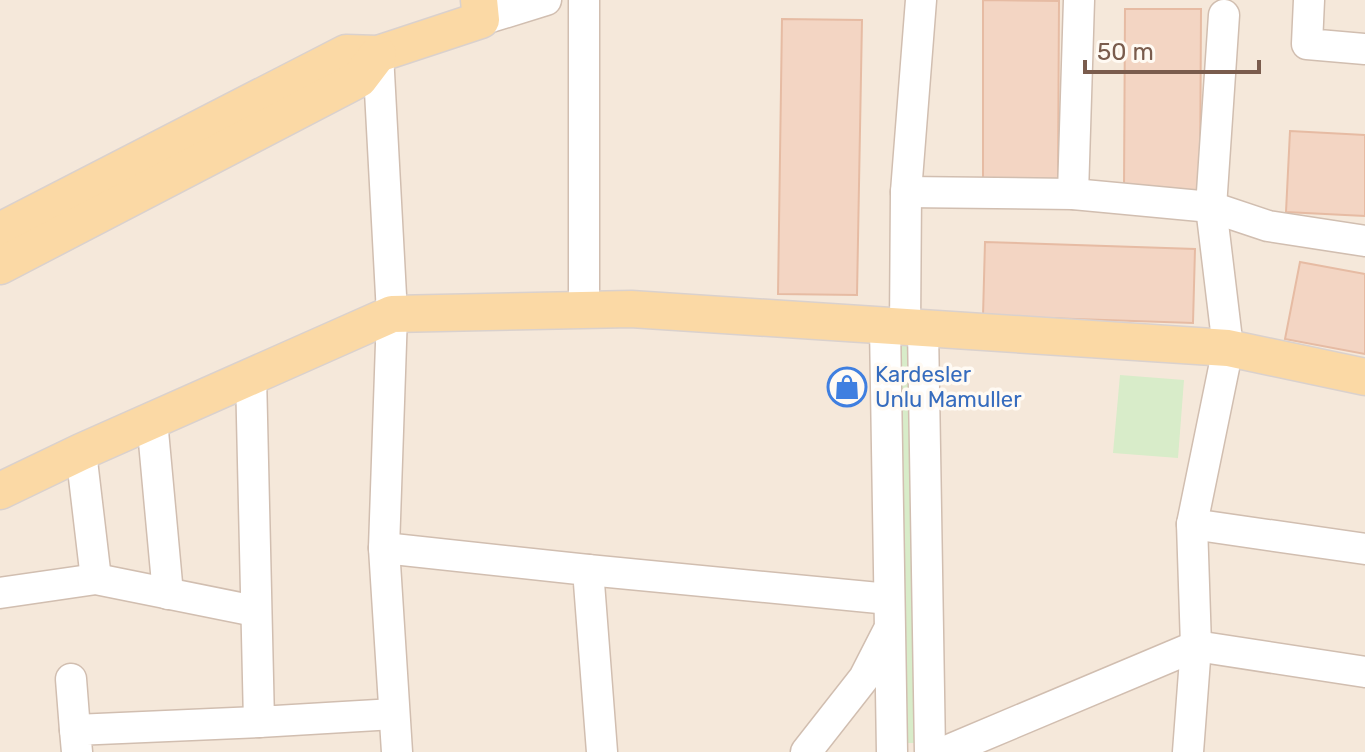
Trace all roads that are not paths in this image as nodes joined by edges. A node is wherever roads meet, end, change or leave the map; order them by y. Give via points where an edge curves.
1 (546, 0) edge
2 (584, 0) edge
3 (921, 0) edge
4 (1079, 0) edge
5 (1309, 0) edge
6 (480, 10) edge
7 (1224, 15) dead end
8 (1365, 49) edge
9 (378, 54) junction
10 (906, 192) junction
11 (1073, 194) junction
12 (1211, 207) junction
13 (0, 231) edge
14 (1365, 241) edge
15 (0, 266) edge
16 (584, 311) junction
17 (392, 314) junction
18 (905, 328) junction
19 (1228, 348) junction
20 (251, 375) junction
21 (1365, 377) edge
22 (152, 420) junction
23 (81, 452) junction
24 (0, 491) edge
25 (1192, 524) junction
26 (384, 548) junction
27 (1365, 549) edge
28 (588, 570) junction
29 (96, 579) junction
30 (0, 593) edge
31 (168, 594) junction
32 (255, 611) junction
33 (890, 613) junction
34 (1196, 646) junction
35 (1365, 672) edge
36 (71, 679) dead end
37 (394, 714) junction
38 (259, 722) junction
39 (76, 741) edge
40 (397, 752) edge
41 (602, 752) edge
42 (806, 752) edge
43 (892, 752) edge
44 (930, 752) edge
45 (944, 752) edge
46 (1188, 752) edge

1 - 6 street
2 - 16 street
3 - 10 street
4 - 11 street
5 - 8 street via 1307,44
6 - 9 main road
7 - 12 street
9 - 13 main road via 346,53 301,73
9 - 15 main road via 359,79
9 - 17 street
10 - 11 street
10 - 18 street
11 - 12 street
12 - 14 street via 1268,226
12 - 19 street
16 - 17 main road
16 - 18 main road via 631,309
17 - 20 main road
17 - 26 street
18 - 19 main road
18 - 33 street
18 - 44 street
19 - 21 main road
19 - 25 street
20 - 22 main road
20 - 32 street
22 - 23 main road
22 - 31 street
23 - 24 main road
23 - 29 street
25 - 27 street
25 - 34 street
26 - 28 street
26 - 37 street
28 - 33 street
28 - 41 street
29 - 30 street
29 - 31 street
31 - 32 street
32 - 38 street
33 - 42 street via 864,678
33 - 43 street
34 - 35 street
34 - 45 street
34 - 46 street
36 - 39 street
37 - 38 street
37 - 40 street
38 - 39 street

